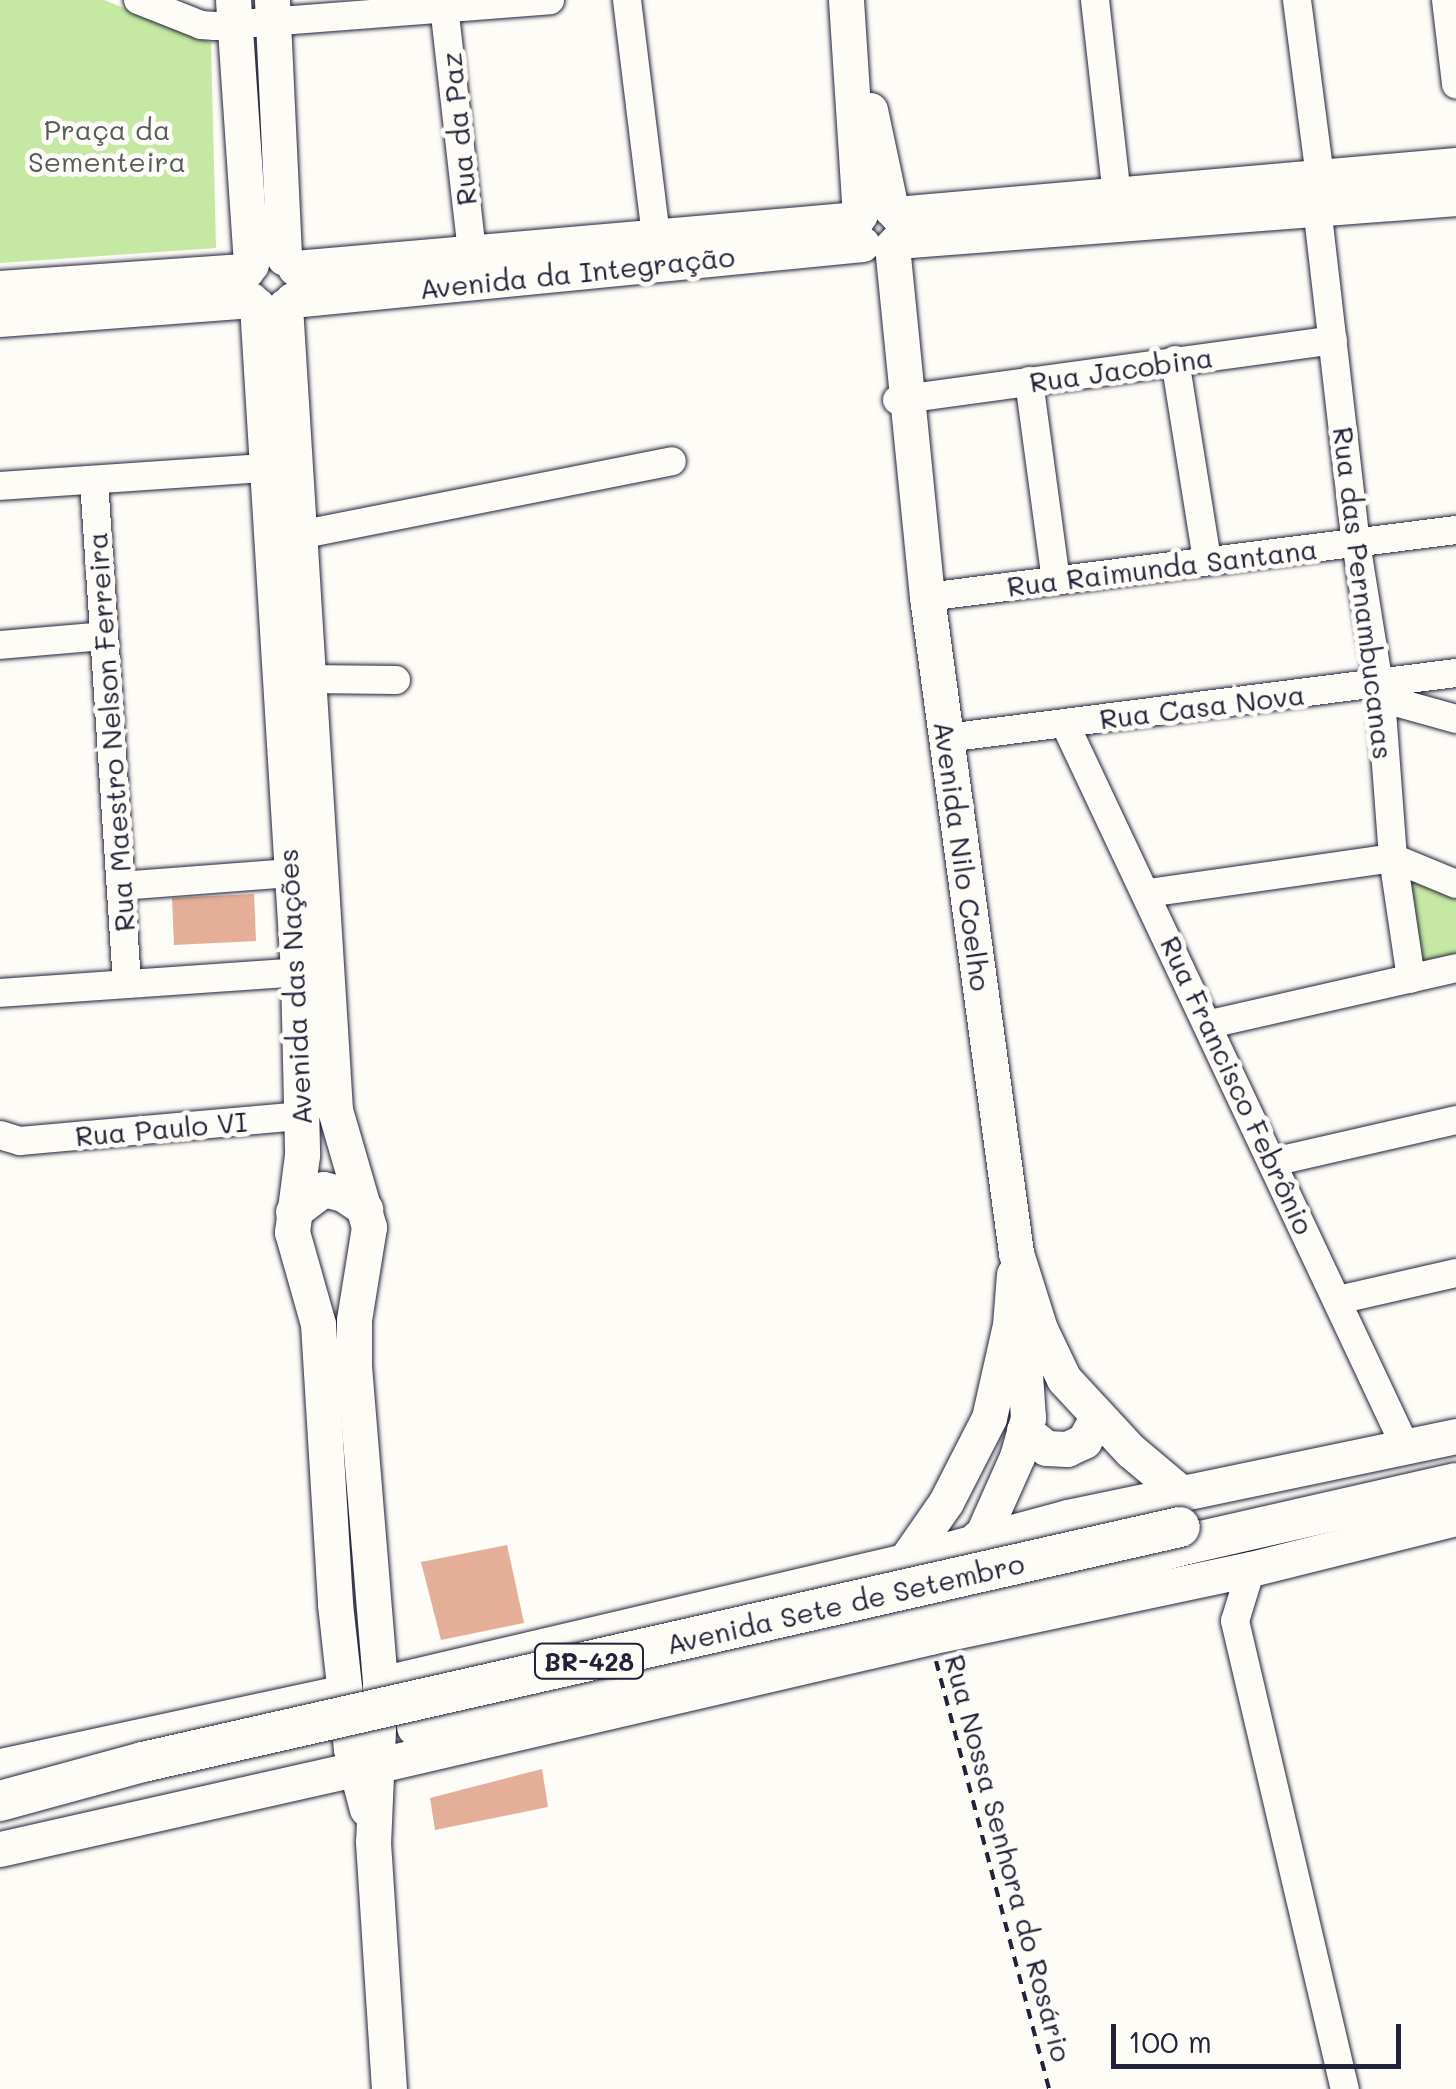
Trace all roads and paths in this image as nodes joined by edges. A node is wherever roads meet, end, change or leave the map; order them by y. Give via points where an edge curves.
1 (138, 0) edge
2 (550, 0) edge
3 (627, 0) edge
4 (1095, 0) edge
5 (1297, 0) edge
6 (1446, 0) edge
7 (413, 4) edge
8 (444, 6) junction
9 (273, 10) edge
10 (234, 11) edge
11 (848, 13) edge
12 (1456, 84) edge
13 (1456, 164) edge
14 (1318, 192) junction
15 (1116, 194) junction
16 (1456, 198) edge
17 (878, 230) junction
18 (656, 235) junction
19 (472, 252) junction
20 (270, 284) junction
21 (0, 288) edge
22 (0, 319) edge
23 (1333, 340) junction
24 (1175, 360) junction
25 (1029, 381) junction
26 (903, 399) junction
27 (672, 461) dead end
28 (264, 468) junction
29 (94, 480) junction
30 (0, 486) edge
31 (1456, 530) edge
32 (285, 542) junction
33 (1356, 543) junction
34 (1208, 559) junction
35 (1056, 580) junction
36 (927, 597) junction
37 (104, 636) junction
38 (0, 645) edge
39 (1456, 673) edge
40 (396, 680) dead end
41 (294, 684) junction
42 (1380, 690) junction
43 (1456, 719) edge
44 (1065, 724) junction
45 (947, 738) junction
46 (1393, 858) junction
47 (289, 873) junction
48 (1456, 884) edge
49 (121, 886) junction
50 (1148, 893) junction
51 (1456, 968) edge
52 (298, 972) junction
53 (1411, 979) junction
54 (127, 984) junction
55 (0, 993) edge
56 (1210, 1024) junction
57 (302, 1116) junction
58 (1456, 1120) edge
59 (10, 1138) edge
60 (1274, 1162) junction
61 (365, 1209) junction
62 (293, 1212) junction
63 (1016, 1253) junction
64 (1456, 1272) edge
65 (1338, 1300) junction
66 (1010, 1325) junction
67 (1097, 1418) junction
68 (1024, 1430) junction
69 (1456, 1436) edge
70 (1406, 1448) junction
71 (1456, 1462) edge
72 (1456, 1483) edge
73 (1456, 1518) edge
74 (1186, 1536) junction
75 (980, 1540) junction
76 (905, 1561) junction
77 (1251, 1569) junction
78 (958, 1578) junction
79 (1235, 1621) junction
80 (930, 1637) junction
81 (378, 1646) junction
82 (432, 1669) junction
83 (343, 1678) junction
84 (380, 1684) junction
85 (0, 1766) edge
86 (367, 1767) junction
87 (0, 1801) edge
88 (0, 1816) edge
89 (0, 1848) edge
90 (389, 2089) edge
91 (1049, 2089) edge
92 (1345, 2089) edge

1 - 10 street via 201,25
2 - 8 street
3 - 18 street
4 - 15 street
5 - 14 street, Rua das Pernambucanas
6 - 12 street
7 - 8 street
7 - 9 street
8 - 19 street, Rua da Paz
9 - 10 street
9 - 20 main road, Avenida das Nações
10 - 20 main road, Avenida das Nações
11 - 17 main road, Avenida Nilo Coelho
13 - 14 main road, Avenida da Integração
14 - 15 main road, Avenida da Integração
14 - 16 main road, Avenida da Integração
14 - 17 main road, Avenida da Integração
14 - 23 street, Rua das Pernambucanas
15 - 17 main road, Avenida da Integração
17 - 18 main road, Avenida da Integração
17 - 20 main road, Avenida da Integração
17 - 26 main road, Avenida Nilo Coelho
18 - 19 main road, Avenida da Integração
19 - 20 main road, Avenida da Integração
20 - 21 main road, Avenida da Integração
20 - 22 main road, Avenida da Integração
20 - 28 main road, Avenida das Nações
20 - 32 main road, Avenida das Nações
23 - 24 street, Rua Jacobina
23 - 33 street, Rua das Pernambucanas
24 - 25 street, Rua Jacobina
24 - 34 street
25 - 26 street, Rua Jacobina
25 - 35 street
26 - 36 main road, Avenida Nilo Coelho
27 - 32 street
28 - 29 street
28 - 32 main road, Avenida das Nações
29 - 30 street
29 - 37 street, Rua Maestro Nelson Ferreira
31 - 33 street, Rua Raimunda Santana
32 - 41 main road, Avenida das Nações
33 - 34 street, Rua Raimunda Santana
33 - 42 street, Rua das Pernambucanas
34 - 35 street, Rua Raimunda Santana
35 - 36 street, Rua Raimunda Santana
36 - 45 main road, Avenida Nilo Coelho
37 - 38 street
37 - 49 street, Rua Maestro Nelson Ferreira
39 - 42 street, Rua Casa Nova
40 - 41 street
41 - 47 main road, Avenida das Nações
41 - 61 main road, Avenida das Nações via 335,1110
42 - 43 street
42 - 44 street, Rua Casa Nova
42 - 46 street, Rua das Pernambucanas
44 - 45 street, Rua Casa Nova
44 - 50 street, Rua Francisco Febrônio
45 - 63 main road, Avenida Nilo Coelho
46 - 48 street
46 - 50 street
46 - 53 street, Rua das Pernambucanas
47 - 49 street
47 - 52 main road, Avenida das Nações
49 - 54 street, Rua Maestro Nelson Ferreira
50 - 56 street, Rua Francisco Febrônio
51 - 53 street
52 - 54 street
52 - 57 main road, Avenida das Nações
53 - 56 street
54 - 55 street
56 - 60 street, Rua Francisco Febrônio
57 - 59 street, Rua Paulo VI
57 - 62 main road, Avenida das Nações
58 - 60 street
60 - 65 street, Rua Francisco Febrônio
61 - 62 main road via 324,1189
61 - 81 main road, Avenida das Nações via 368,1250 354,1320 354,1366
62 - 83 main road, Avenida das Nações via 293,1249 318,1324
63 - 66 main road
63 - 67 main road via 1048,1350
64 - 65 street
65 - 70 street, Rua Francisco Febrônio
66 - 68 main road via 1026,1374
66 - 76 main road via 1000,1380 977,1443
67 - 68 main road via 1084,1441 1067,1449 1046,1448
67 - 74 main road
68 - 75 main road
69 - 70 main road, Avenida Sete de Setembro
70 - 74 main road, Avenida Sete de Setembro
71 - 74 highway, Avenida Sete de Setembro / BR-428
72 - 74 highway, Avenida Sete de Setembro / BR-428
73 - 77 main road, Avenida Sete de Setembro
74 - 75 main road, Avenida Sete de Setembro
74 - 77 main road, Avenida Sete de Setembro
74 - 78 highway, Avenida Sete de Setembro / BR-428, bridge
74 - 79 street
74 - 80 main road, Avenida Sete de Setembro
74 - 88 highway, Avenida Sete de Setembro / BR-428 via 663,1675
75 - 76 main road, Avenida Sete de Setembro
75 - 78 highway
76 - 82 main road, Avenida Sete de Setembro
77 - 79 street
78 - 87 highway, Avenida Sete de Setembro / BR-428, bridge via 142,1762
79 - 92 street
80 - 86 main road, Avenida Sete de Setembro
80 - 91 path, Rua Nossa Senhora do Rosário
81 - 82 main road via 403,1665
81 - 84 main road, Avenida das Nações
82 - 84 main road, Avenida Sete de Setembro
83 - 85 main road
83 - 86 main road, Avenida das Nações
84 - 86 main road, Avenida das Nações
86 - 89 main road, Avenida Sete de Setembro
86 - 90 main road

